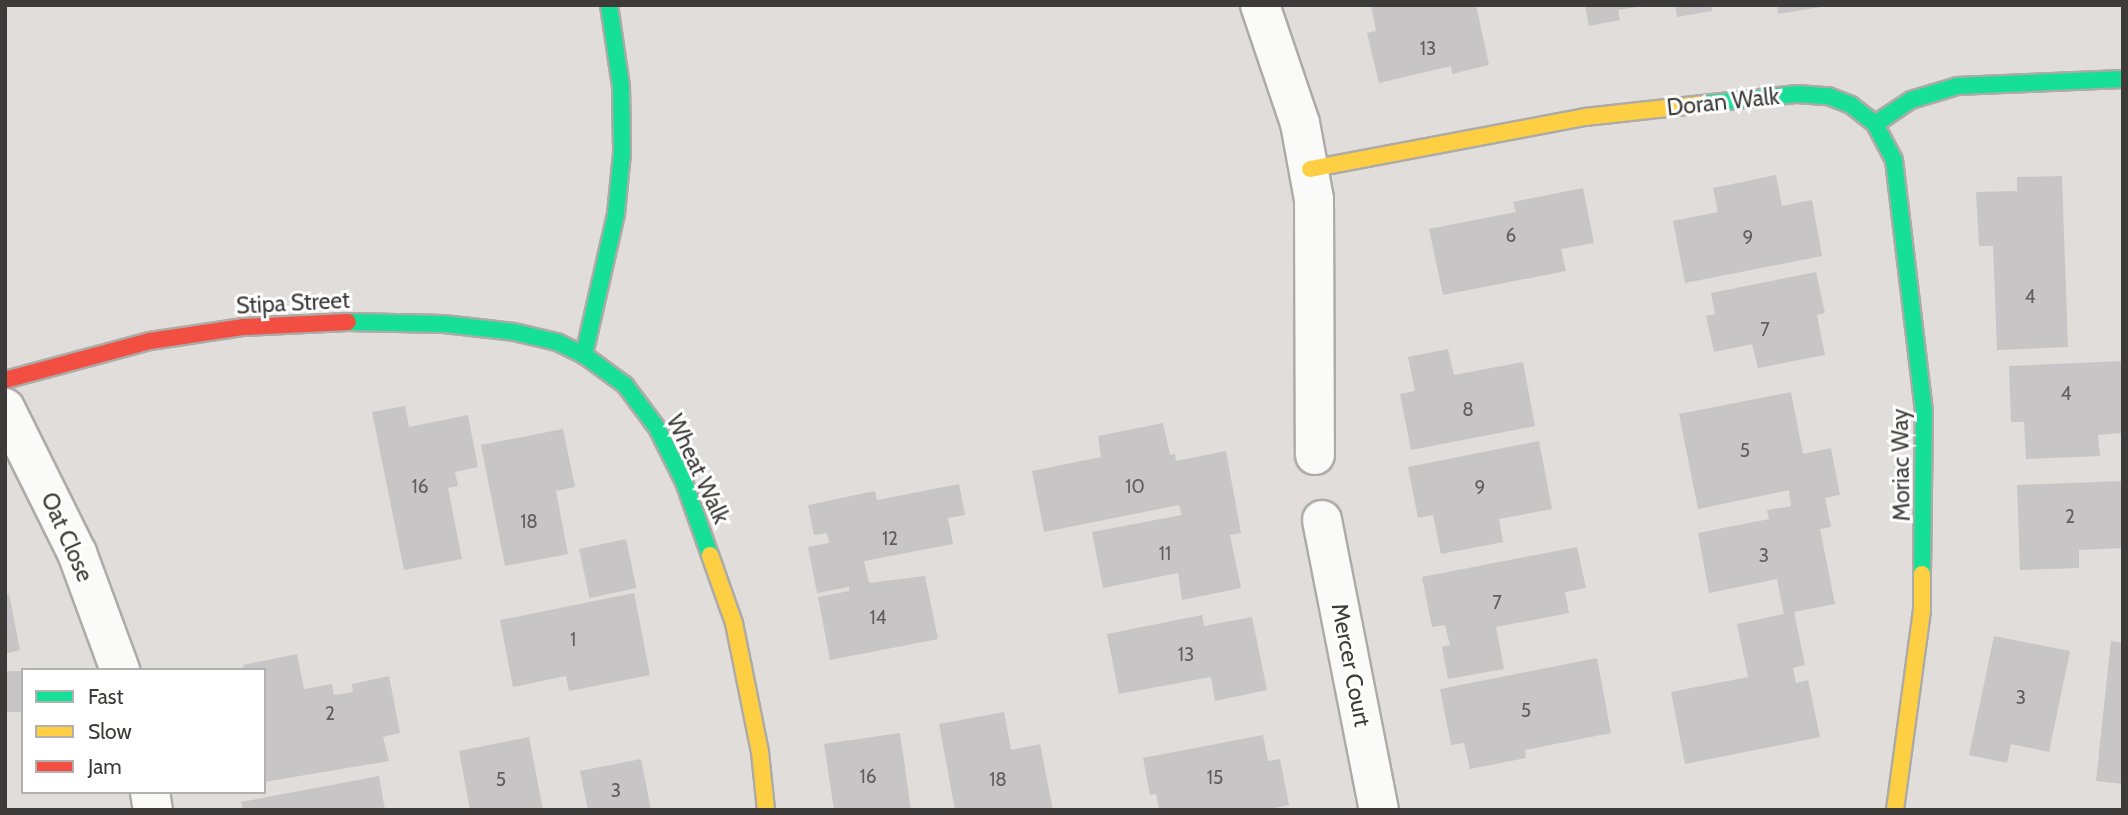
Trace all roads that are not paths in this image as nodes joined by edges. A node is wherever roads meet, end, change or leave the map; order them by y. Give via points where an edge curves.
1 (609, 5) edge
2 (1260, 5) edge
3 (2123, 79) edge
4 (1875, 124) junction
5 (1310, 169) junction
6 (584, 355) junction
7 (5, 380) edge
8 (5, 408) edge
9 (1315, 456) dead end
10 (1322, 520) dead end
11 (119, 668) edge
12 (766, 810) edge
13 (1379, 810) edge
14 (1895, 810) edge

1 - 6 street via 621,86 622,153 611,240
2 - 5 street via 1300,123
3 - 4 street via 1957,86 1921,95
4 - 5 street, Doran Walk via 1851,105 1828,96 1797,94 1585,117
4 - 14 street, Moriac Way via 1894,160 1924,410 1922,610
5 - 9 street
6 - 7 street, Stipa Street via 557,342 514,332 444,324 327,321 150,341
6 - 12 street, Wheat Walk via 625,385 657,428 684,482 734,623 760,752
8 - 11 street, Oat Close via 77,553
10 - 13 street, Mercer Court

